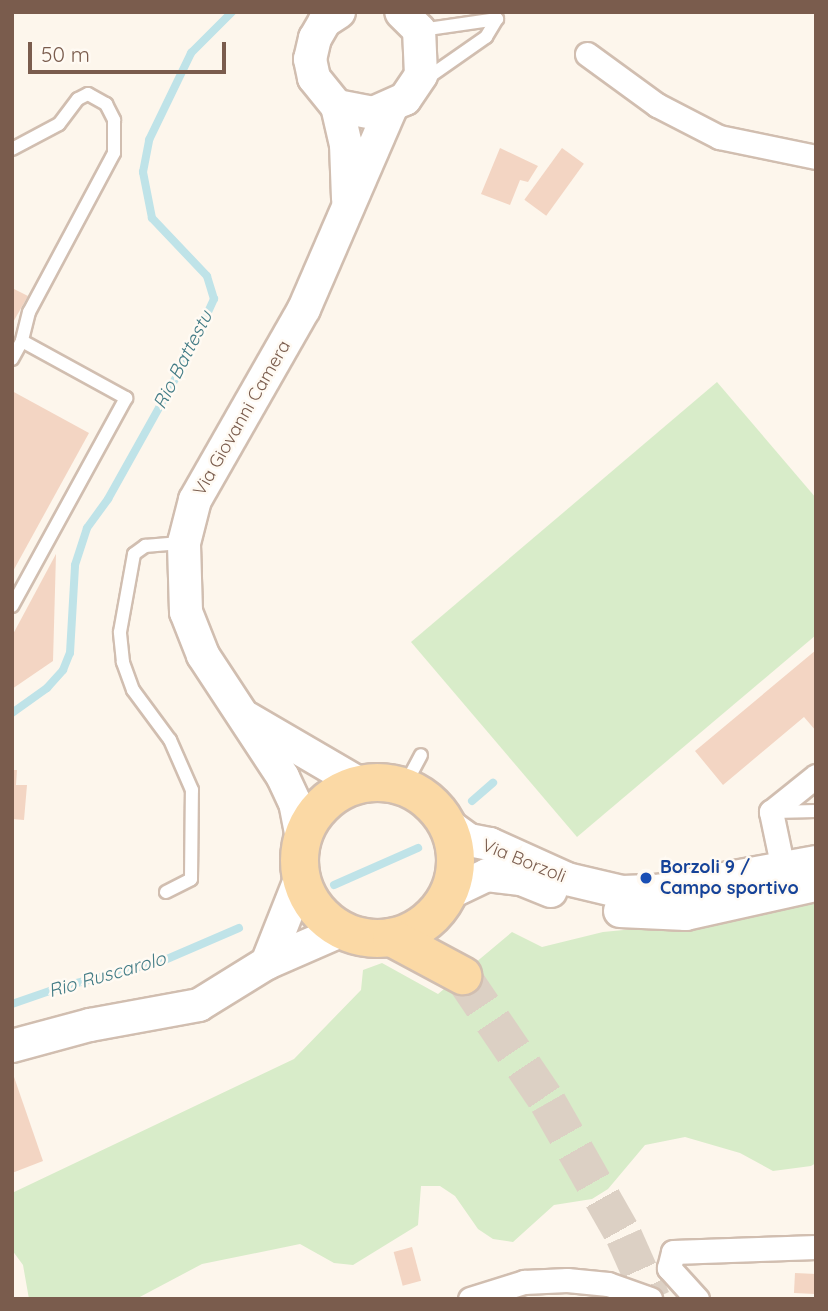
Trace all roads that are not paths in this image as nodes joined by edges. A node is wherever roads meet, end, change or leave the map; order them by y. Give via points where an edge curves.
1 (330, 15) edge
2 (410, 21) edge
3 (587, 54) dead end
4 (415, 86) junction
5 (337, 106) junction
6 (391, 108) junction
7 (12, 149) edge
8 (816, 157) edge
9 (348, 211) junction
10 (22, 341) junction
11 (12, 359) edge
12 (184, 544) junction
13 (12, 606) edge
14 (234, 710) junction
15 (421, 755) dead end
16 (816, 776) edge
17 (360, 784) junction
18 (404, 787) junction
19 (816, 811) edge
20 (771, 812) junction
21 (444, 821) junction
22 (302, 838) junction
23 (816, 862) edge
24 (301, 877) junction
25 (795, 881) edge
26 (166, 892) dead end
27 (440, 904) junction
28 (343, 930) junction
29 (391, 937) junction
30 (267, 963) junction
31 (12, 1046) edge
32 (816, 1247) edge
33 (470, 1299) edge
34 (650, 1299) edge
35 (697, 1299) edge

1 - 5 street via 310,59 314,78
2 - 4 street via 424,64
2 - 4 lane via 497,19 486,37
3 - 8 street via 657,105 719,137
4 - 6 street
5 - 6 street via 373,113
5 - 9 street via 346,144
6 - 9 street, Via Giovanni Camera
7 - 10 lane via 59,124 78,99 88,94 106,104 114,120 114,153 29,312
9 - 12 street, Via Giovanni Camera via 304,309 195,500
10 - 11 lane
10 - 13 lane via 126,398
12 - 14 street, Via Giovanni Camera via 186,612 203,656
12 - 26 lane via 145,546 134,554 120,632 123,662 133,690 175,749 192,790 191,879
14 - 17 street
14 - 22 street, Via Giovanni Camera via 283,777 295,803
15 - 18 lane
16 - 20 street
17 - 18 main road
17 - 22 main road via 323,803
18 - 21 main road, Via Borzoli via 428,801
19 - 20 lane
20 - 25 street
21 - 25 street, Via Borzoli via 469,840 491,844 567,879 622,892
21 - 27 main road, Via Borzoli via 454,850
22 - 24 main road
23 - 25 street, Via Borzoli
24 - 28 main road via 324,917
24 - 30 street
25 - 27 street via 686,914 603,910 521,879 487,875
27 - 29 main road
27 - 29 main road via 461,975
28 - 29 main road via 366,937
28 - 30 street
30 - 31 street via 199,1005 90,1025
32 - 35 street via 677,1250 667,1259 669,1268
33 - 34 street via 524,1282 567,1280 608,1284

